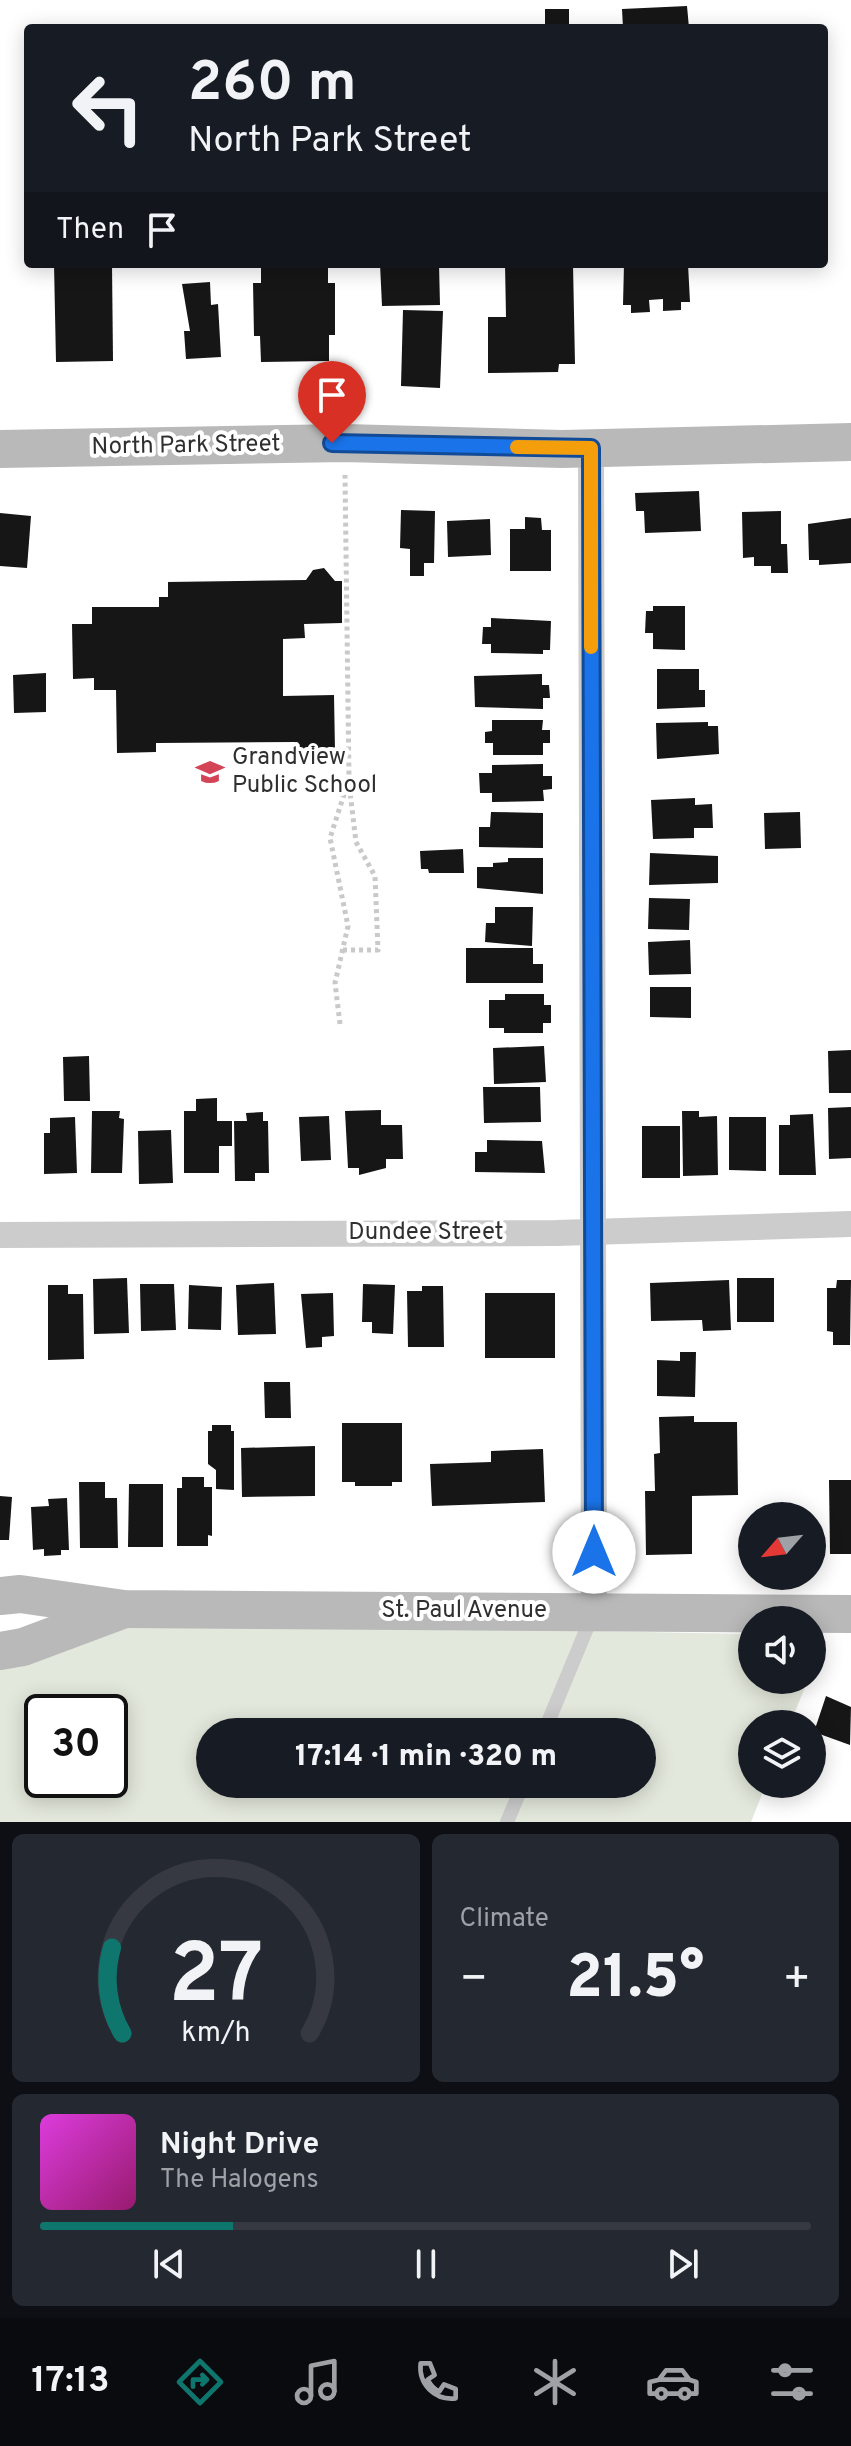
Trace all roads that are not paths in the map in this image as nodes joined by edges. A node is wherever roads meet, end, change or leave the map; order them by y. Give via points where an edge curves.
1 (851, 442) edge
2 (591, 448) junction
3 (0, 449) edge
4 (851, 1224) edge
5 (593, 1231) junction
6 (0, 1235) edge
7 (0, 1596) edge
8 (124, 1609) junction
9 (594, 1612) junction
10 (851, 1614) edge
11 (0, 1651) edge
12 (550, 1718) edge
13 (517, 1798) edge
14 (507, 1822) edge

1 - 2 main road, North Park Street
2 - 3 main road, North Park Street via 345,443
2 - 5 street
4 - 5 street, Dundee Street
5 - 6 street, Dundee Street
5 - 9 street
7 - 8 main road, St. Paul Avenue via 20,1594
8 - 9 main road, St. Paul Avenue
8 - 11 main road, St. Paul Avenue
9 - 10 main road, St. Paul Avenue
9 - 12 lane
13 - 14 lane

